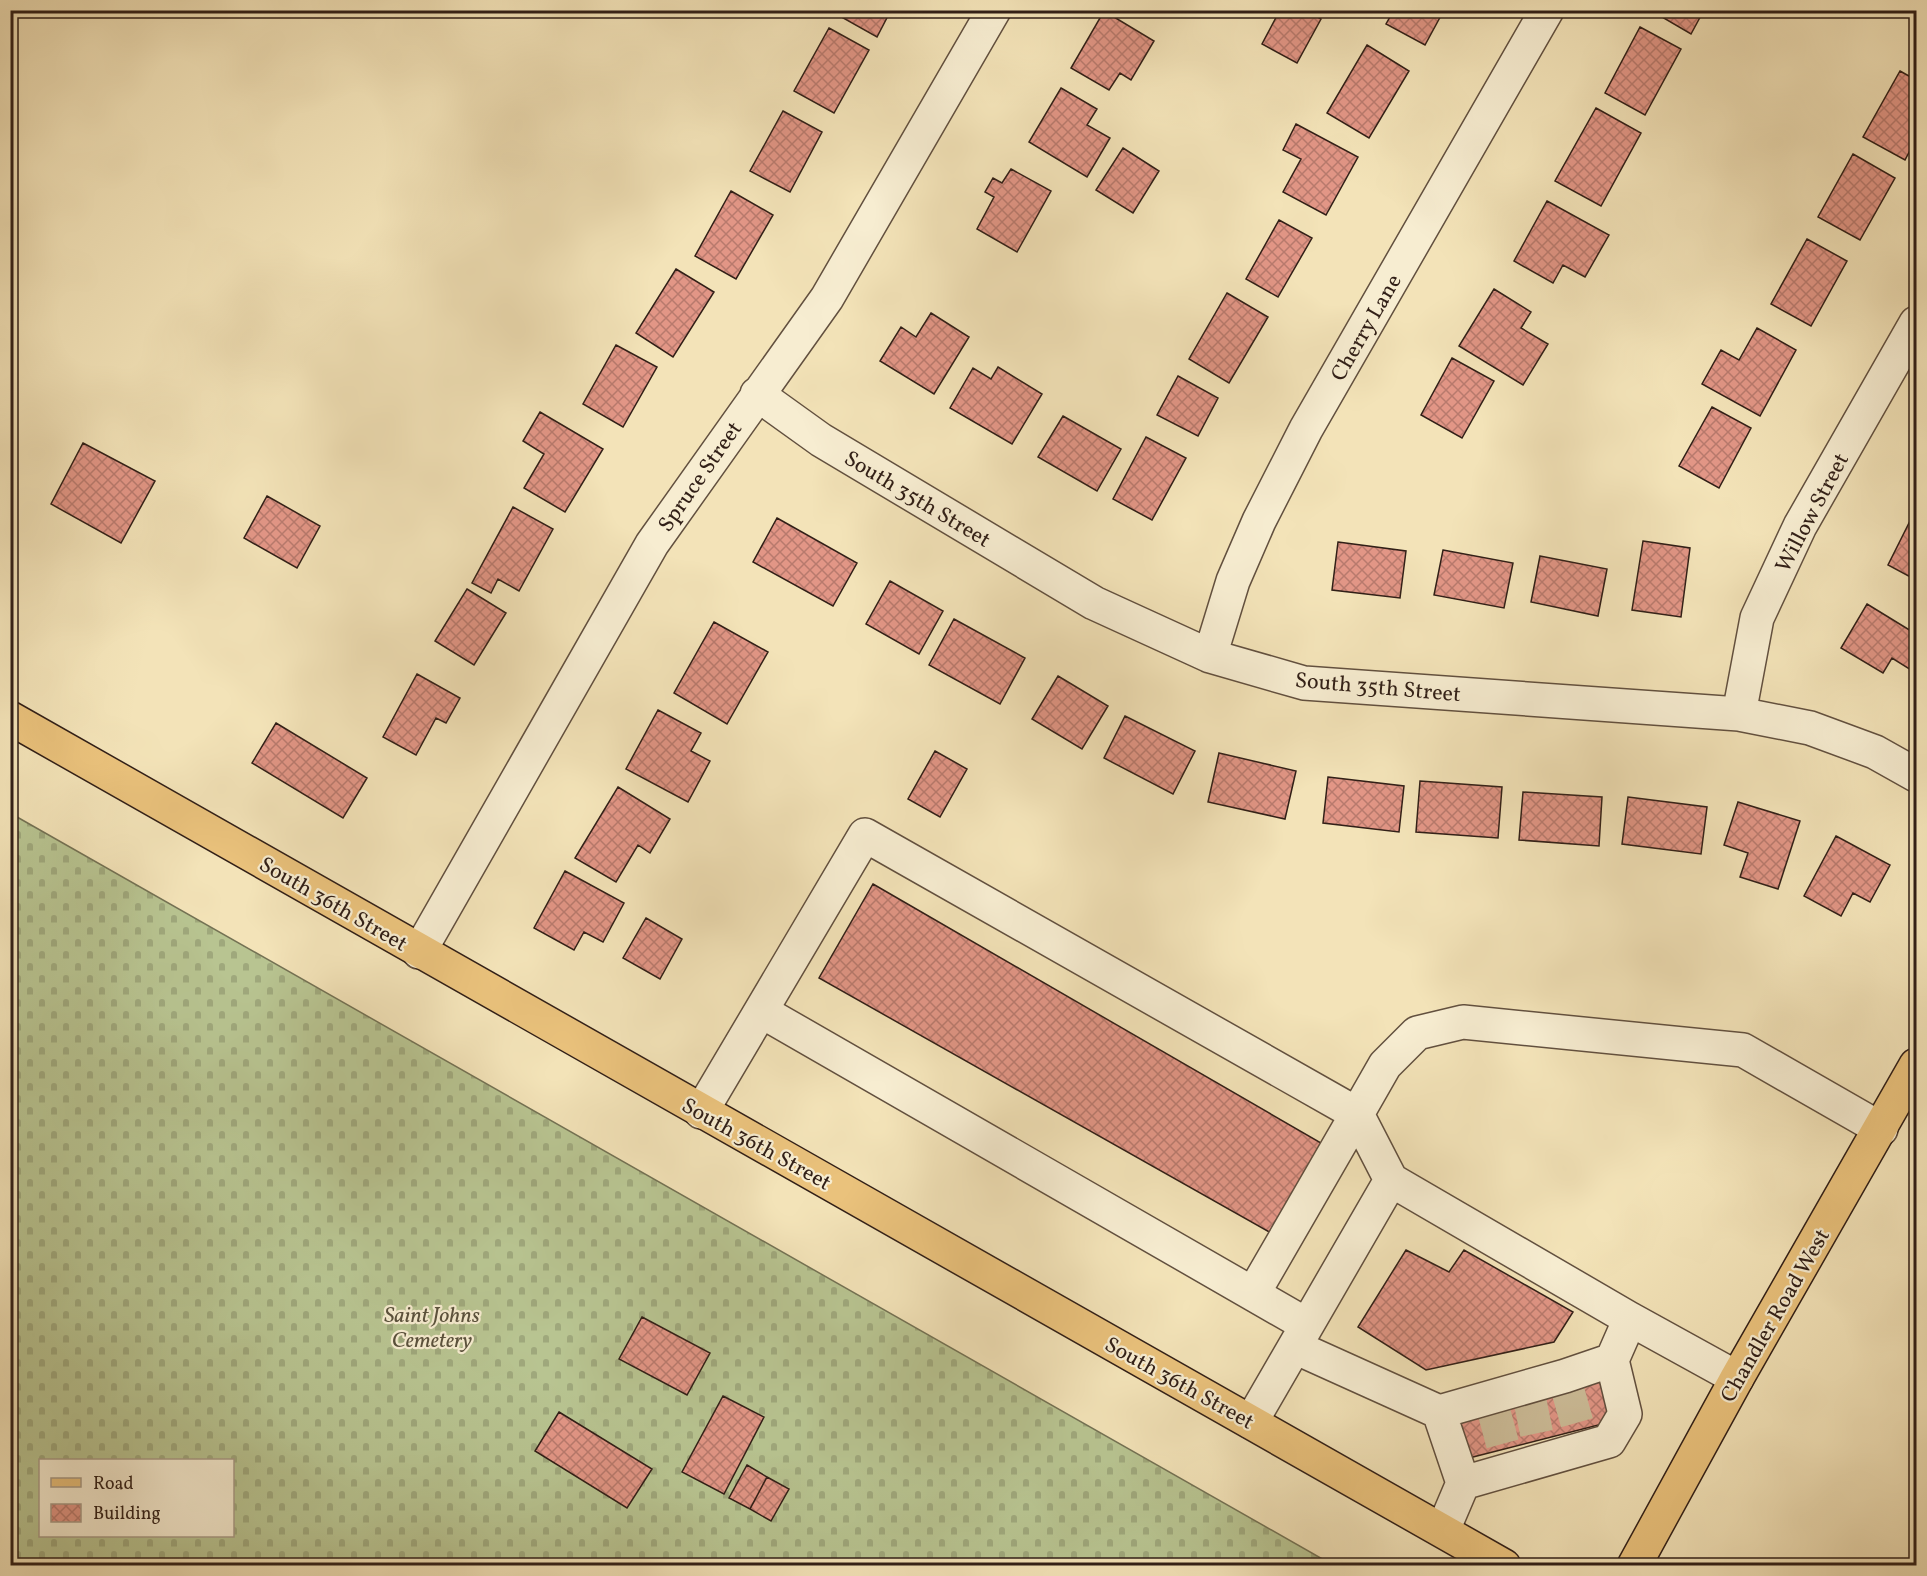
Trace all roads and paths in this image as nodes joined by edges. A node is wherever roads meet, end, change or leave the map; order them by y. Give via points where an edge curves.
1 (994, 10) edge
2 (1547, 10) edge
3 (1917, 323) edge
4 (757, 394) junction
5 (1210, 656) junction
6 (1739, 714) junction
7 (10, 718) edge
8 (1917, 775) edge
9 (419, 952) junction
10 (761, 1011) junction
11 (1917, 1065) edge
12 (701, 1112) junction
13 (1357, 1114) junction
14 (1881, 1129) junction
15 (1391, 1180) junction
16 (1253, 1294) junction
17 (1630, 1319) junction
18 (1301, 1336) junction
19 (1612, 1360) junction
20 (1737, 1378) junction
21 (1439, 1412) junction
22 (1251, 1422) junction
23 (1463, 1483) junction
24 (1443, 1530) junction
25 (1504, 1566) edge
26 (1634, 1566) edge

1 - 4 street, Spruce Street via 827,298
2 - 5 street, Cherry Lane via 1306,429 1233,581
3 - 6 street, Willow Street via 1800,526 1757,618
4 - 5 street, South 35th Street via 821,440 1094,603
4 - 9 street, Spruce Street via 652,544
5 - 6 street, South 35th Street via 1304,683
6 - 8 street, South 35th Street via 1810,728 1875,752
7 - 9 main road, South 36th Street
9 - 12 main road, South 36th Street
10 - 12 street
10 - 13 street via 865,835
10 - 16 street
11 - 14 main road, Chandler Road West
12 - 22 main road, South 36th Street
13 - 14 street via 1385,1065 1417,1033 1463,1022 1743,1050
13 - 15 street
13 - 16 street
14 - 20 main road, Chandler Road West
15 - 17 street
15 - 18 street
16 - 18 street
17 - 19 street
17 - 20 street
18 - 21 street
18 - 22 street
19 - 21 street via 1567,1384 1492,1405
19 - 23 street via 1626,1414 1609,1441 1582,1440 1506,1459
20 - 26 main road, Chandler Road West
21 - 23 street
22 - 24 main road, South 36th Street
23 - 24 street
24 - 25 main road, South 36th Street

